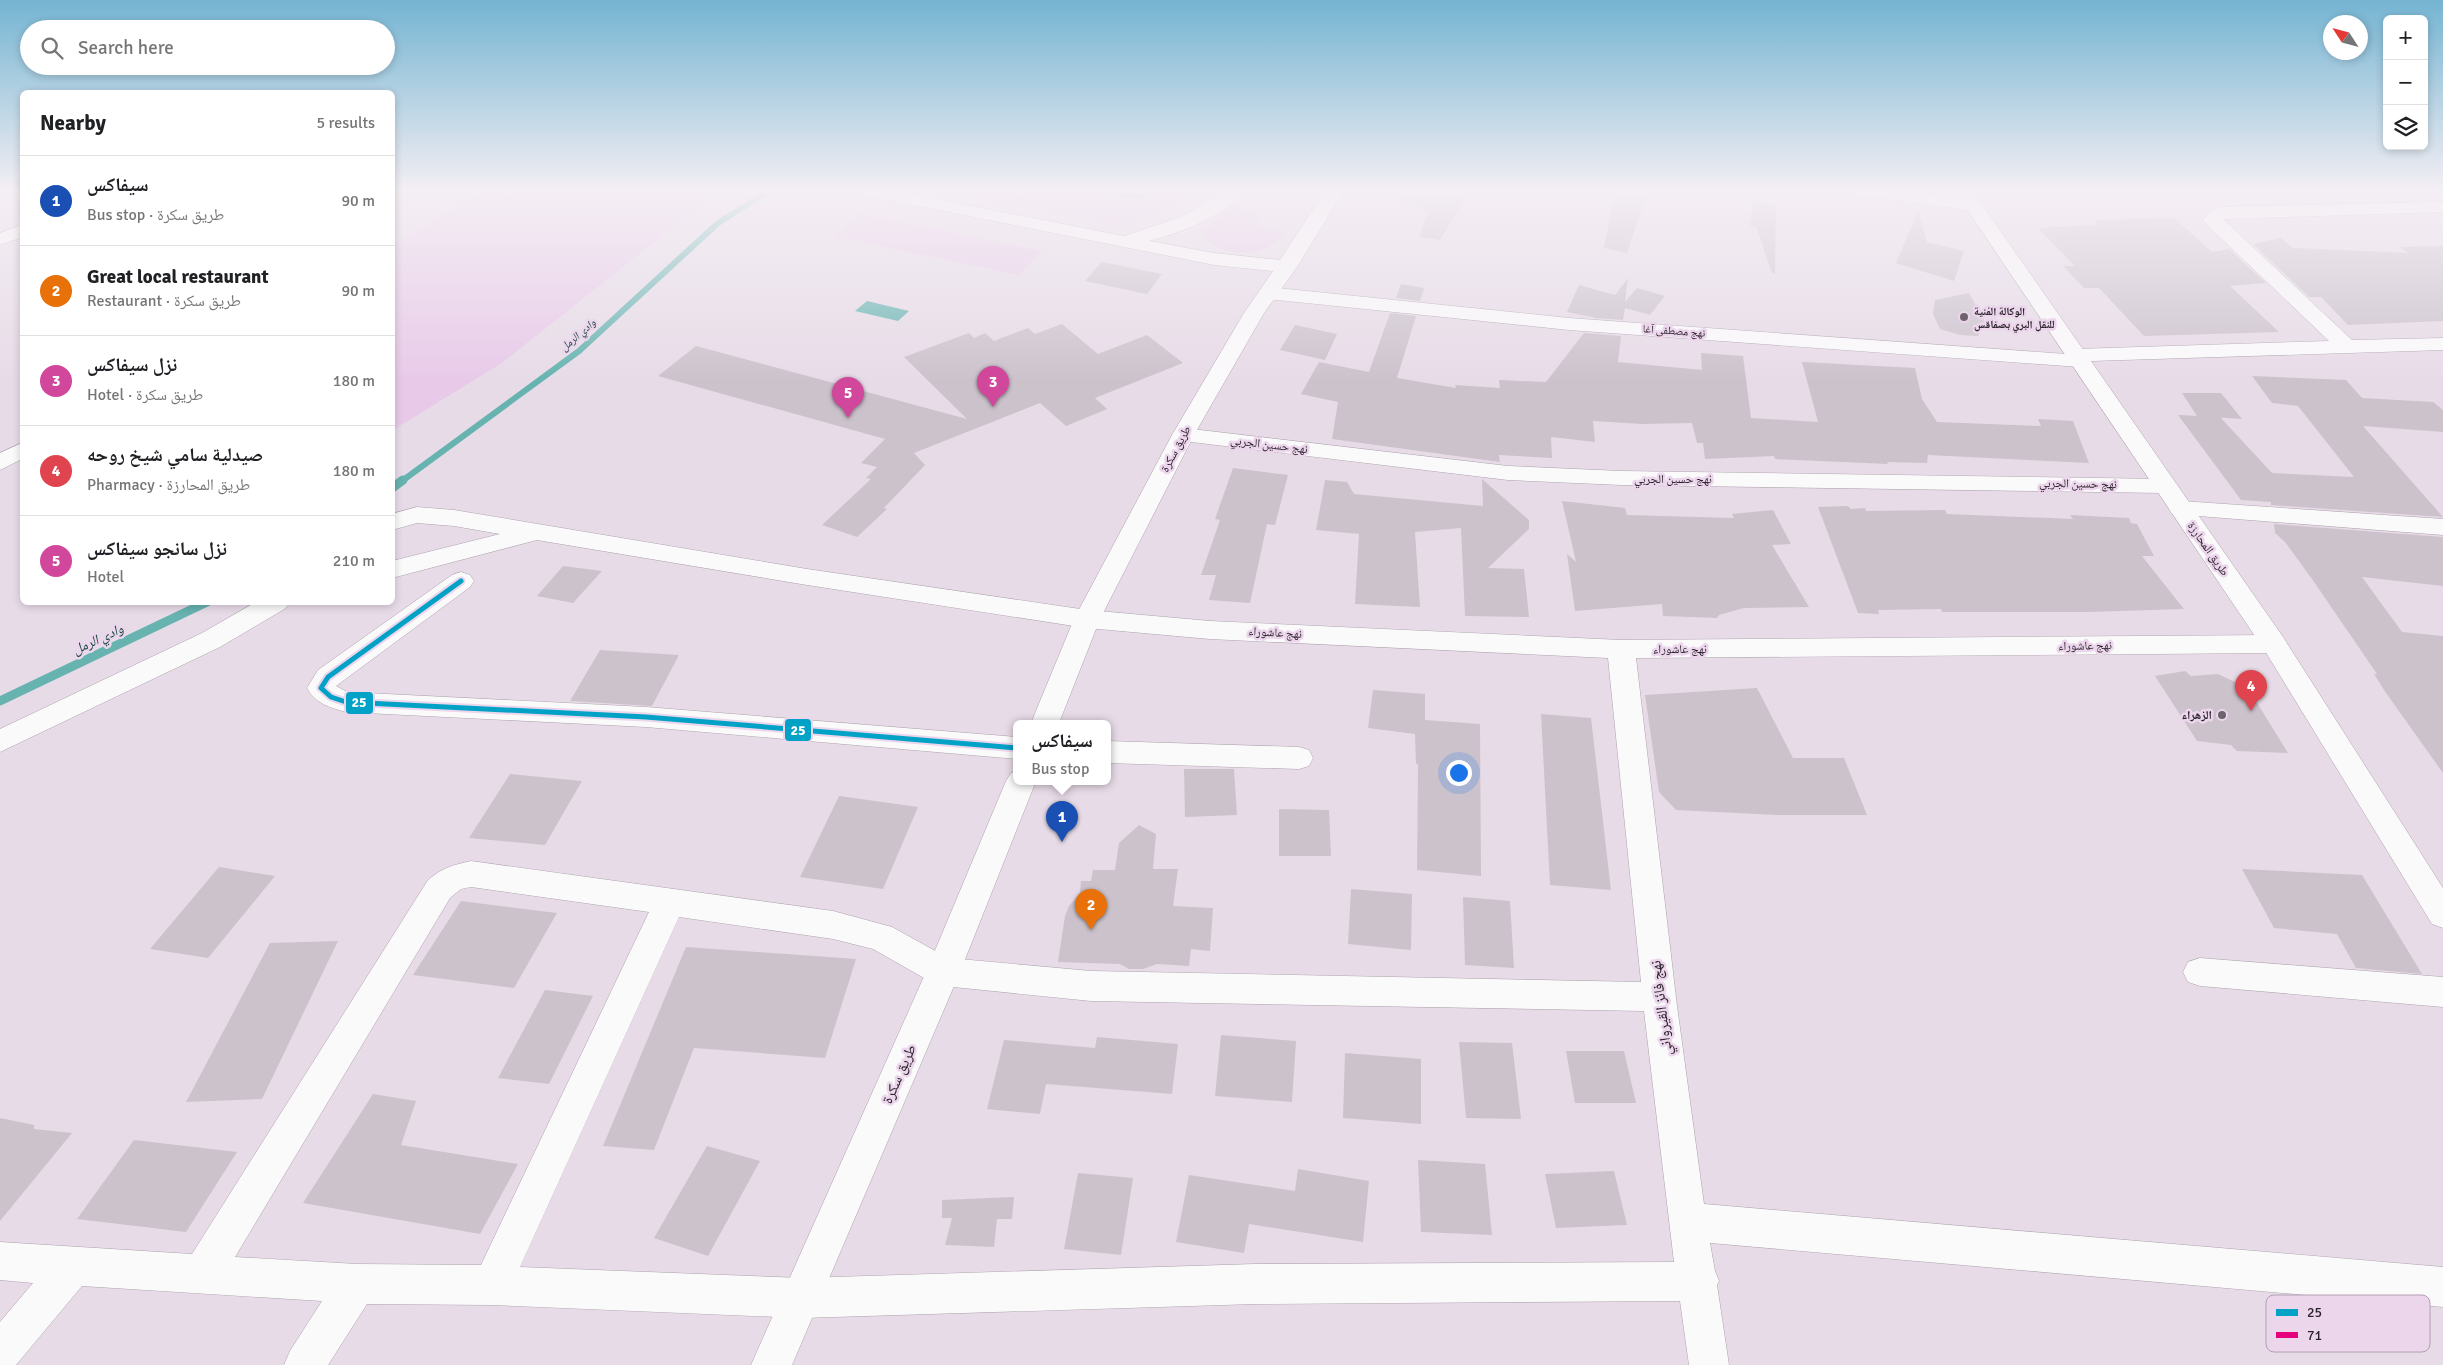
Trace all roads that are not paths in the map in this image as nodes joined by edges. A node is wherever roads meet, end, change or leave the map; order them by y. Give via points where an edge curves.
1 (1187, 254) edge
2 (1206, 254) edge
3 (1285, 254) edge
4 (1295, 254) edge
5 (2007, 254) edge
6 (2246, 254) edge
7 (1214, 259) junction
8 (1242, 265) junction
9 (1278, 279) junction
10 (1254, 313) junction
11 (2443, 344) edge
12 (2348, 348) junction
13 (2078, 358) junction
14 (1183, 435) junction
15 (20, 451) edge
16 (0, 463) edge
17 (2164, 486) junction
18 (2180, 509) junction
19 (395, 521) edge
20 (2443, 527) edge
21 (538, 532) junction
22 (395, 569) edge
23 (461, 581) dead end
24 (271, 605) edge
25 (1087, 620) junction
26 (2274, 644) junction
27 (1621, 649) junction
28 (1046, 720) edge
29 (0, 741) edge
30 (1013, 748) edge
31 (1111, 752) edge
32 (1299, 758) dead end
33 (1019, 785) edge
34 (670, 901) junction
35 (2443, 915) edge
36 (943, 972) junction
37 (2200, 972) dead end
38 (2443, 992) edge
39 (1659, 997) junction
40 (1688, 1222) junction
41 (0, 1261) edge
42 (72, 1267) junction
43 (202, 1274) junction
44 (1699, 1281) junction
45 (357, 1284) junction
46 (492, 1285) junction
47 (2443, 1287) edge
48 (802, 1298) junction
49 (0, 1353) edge
50 (304, 1365) edge
51 (771, 1365) edge
52 (1709, 1365) edge

1 - 7 street
2 - 7 street
3 - 8 street
4 - 9 street, طريق سكرة
5 - 13 street, طريق المحارزة
6 - 12 street
7 - 8 street
8 - 9 street, نهج مصطفى آغا
8 - 10 street via 1258,287 1259,298
9 - 10 street, طريق سكرة
9 - 13 street, نهج مصطفى آغا via 1569,324
10 - 14 street, طريق سكرة
11 - 12 street, نهج مصطفى آغا
12 - 13 street, نهج مصطفى آغا
13 - 17 street, طريق المحارزة
14 - 17 street, نهج حسين الجربي via 1508,474
14 - 25 street, طريق سكرة
15 - 16 street
17 - 18 street, طريق المحارزة
18 - 20 street
18 - 26 street, طريق المحارزة
19 - 21 street, نهج عاشوراء via 417,515
21 - 22 street
21 - 25 street, نهج عاشوراء
23 - 30 street via 328,677 321,688 331,697 346,702 646,717
24 - 29 street via 211,640
25 - 27 street, نهج عاشوراء via 1210,630
25 - 28 street, طريق سكرة
26 - 27 street, نهج عاشوراء
26 - 35 street, طريق المحارزة
27 - 39 street, نهج فائز القيرواني
31 - 32 street
33 - 36 street, طريق سكرة
34 - 36 street via 833,925 881,937
34 - 43 street via 471,874 452,878 439,889
34 - 46 street
36 - 39 street via 1091,986
36 - 48 street, طريق سكرة
37 - 38 street
39 - 40 street, نهج فائز القيرواني
40 - 44 street, نهج فائز القيرواني
40 - 47 street
41 - 42 street
42 - 43 street
42 - 49 street
43 - 45 street
44 - 48 street via 1255,1284
44 - 52 street, نهج فائز القيرواني
45 - 46 street
45 - 50 street
46 - 48 street
48 - 51 street, طريق سكرة

